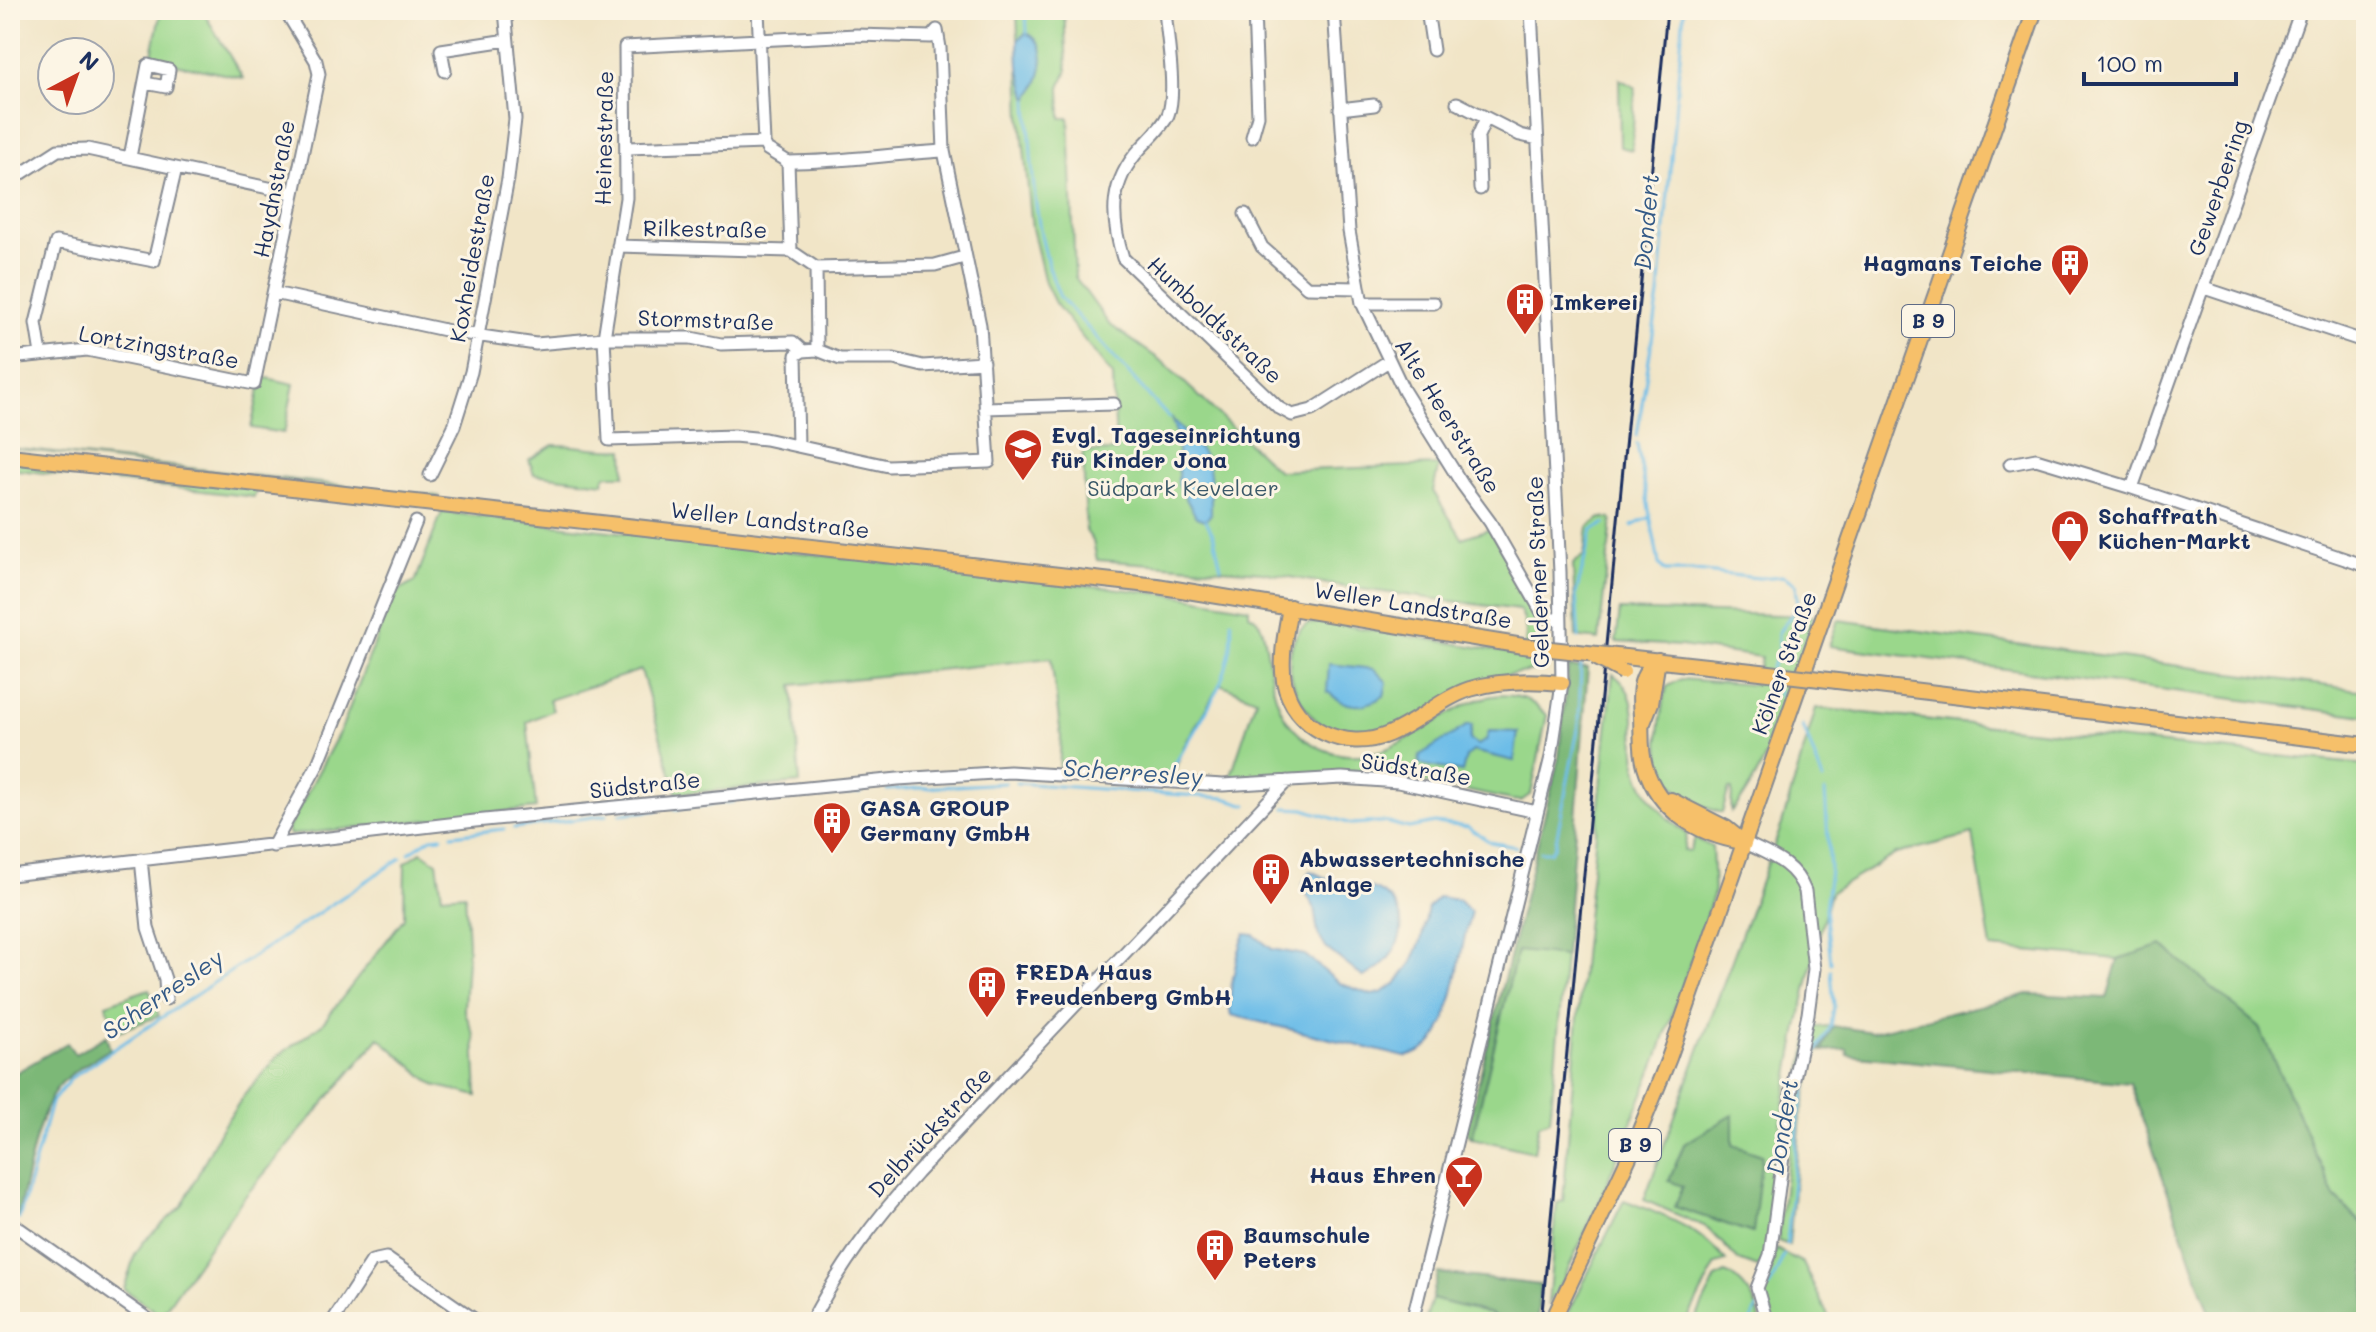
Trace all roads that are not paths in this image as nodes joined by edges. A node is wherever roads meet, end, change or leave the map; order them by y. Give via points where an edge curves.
1 (285, 10) edge
2 (505, 10) edge
3 (758, 10) edge
4 (1165, 10) edge
5 (1254, 10) edge
6 (1334, 10) edge
7 (1427, 10) edge
8 (1531, 10) edge
9 (2035, 10) edge
10 (2301, 10) edge
11 (507, 40) junction
12 (759, 41) junction
13 (1433, 50) dead end
14 (445, 71) dead end
15 (145, 83) dead end
16 (1457, 103) dead end
17 (1374, 105) dead end
18 (1340, 109) junction
19 (1486, 118) junction
20 (1252, 137) dead end
21 (1538, 139) junction
22 (764, 143) junction
23 (628, 148) junction
24 (944, 151) junction
25 (130, 157) junction
26 (788, 162) junction
27 (176, 168) junction
28 (10, 181) edge
29 (1480, 189) dead end
30 (292, 193) junction
31 (1245, 214) dead end
32 (618, 246) junction
33 (791, 251) junction
34 (964, 257) junction
35 (816, 268) junction
36 (1358, 288) junction
37 (2204, 288) junction
38 (274, 293) junction
39 (1362, 303) junction
40 (1434, 303) dead end
41 (480, 335) junction
42 (604, 338) junction
43 (2366, 342) edge
44 (817, 350) junction
45 (803, 351) junction
46 (41, 354) junction
47 (10, 358) edge
48 (983, 362) junction
49 (1387, 362) junction
50 (254, 384) joint
51 (1114, 404) dead end
52 (985, 408) junction
53 (798, 446) junction
54 (10, 456) edge
55 (2010, 464) dead end
56 (430, 475) dead end
57 (2132, 488) junction
58 (416, 522) dead end
59 (2366, 566) edge
60 (1290, 607) junction
61 (1560, 621) junction
62 (1658, 660) junction
63 (1624, 664) junction
64 (1562, 683) junction
65 (1639, 693) junction
66 (1641, 727) junction
67 (2366, 745) edge
68 (1287, 781) junction
69 (1537, 812) junction
70 (1743, 842) junction
71 (273, 846) junction
72 (141, 859) junction
73 (10, 875) edge
74 (166, 999) dead end
75 (10, 1222) edge
76 (152, 1322) edge
77 (332, 1322) edge
78 (478, 1322) edge
79 (811, 1322) edge
80 (1412, 1322) edge
81 (1552, 1322) edge
82 (1763, 1322) edge

1 - 30 street, Haydnstraße via 319,74
2 - 11 street, Koxheidestraße
3 - 12 street
4 - 49 street, Humboldtstraße via 1171,102 1164,122 1126,164 1116,184 1123,258 1292,415 1312,410
5 - 20 street via 1258,116
6 - 18 street, Alte Heerstraße
7 - 13 street
8 - 21 street, Gelderner Straße
9 - 70 main road, Kölner Straße / B 9
10 - 37 street, Gewerbering
11 - 14 street via 441,50
11 - 41 street, Koxheidestraße via 515,119
12 - 22 street
12 - 23 street, Heinestraße via 625,47
12 - 24 street, Heinestraße via 931,37 937,30
15 - 25 street
16 - 19 street
17 - 18 street
18 - 36 street, Alte Heerstraße
19 - 21 street
19 - 29 street via 1478,136
21 - 61 street, Gelderner Straße
22 - 23 street
22 - 26 street
23 - 32 street, Heinestraße
24 - 26 street via 846,162
24 - 34 street, Heinestraße
25 - 27 street
25 - 28 street via 58,150
26 - 33 street
27 - 30 street
27 - 46 street via 154,261 56,242 36,323
30 - 38 street, Haydnstraße
31 - 36 street via 1262,247 1300,282 1313,289
32 - 33 street, Rilkestraße
32 - 42 street, Heinestraße
33 - 35 street
34 - 35 street via 935,265
34 - 48 street, Heinestraße
35 - 44 street
36 - 39 street, Alte Heerstraße
37 - 43 street, Gewerbering
37 - 57 street, Gewerbering
38 - 41 street, Stormstraße
38 - 50 street, Haydnstraße
39 - 40 street, Alte Heerstraße
39 - 49 street, Alte Heerstraße
41 - 42 street, Stormstraße via 536,344
41 - 56 street, Koxheidestraße via 454,426
42 - 45 street, Stormstraße via 793,342
42 - 53 street, Heinestraße via 609,440 734,436
44 - 45 street, Stormstraße
44 - 48 street via 840,359 894,359 923,366
45 - 53 street via 796,355
46 - 47 street, Lortzingstraße
46 - 50 street, Lortzingstraße via 87,350
48 - 52 street, Heinestraße
49 - 61 street, Alte Heerstraße via 1544,616
51 - 52 street
52 - 53 street, Heinestraße via 989,462 888,466
54 - 60 main road, Weller Landstraße via 1142,584
55 - 57 street via 2036,459
57 - 59 street
58 - 71 street via 318,764
60 - 63 main road, Weller Landstraße, bridge via 1584,652
60 - 64 main road via 1283,657 1288,695 1304,719 1341,740 1389,734 1454,695 1482,686
61 - 64 street, Gelderner Straße
62 - 63 main road
62 - 65 main road via 1645,673
62 - 66 main road
62 - 67 main road, bridge
63 - 65 main road
64 - 69 street, Gelderner Straße
65 - 66 main road
66 - 70 main road via 1645,766 1665,804 1688,823 1722,839
68 - 69 street, Südstraße via 1398,782
68 - 71 street, Südstraße via 1223,785 982,773 475,821
68 - 79 street, Delbrückstraße via 866,1230 835,1274
69 - 80 street, Gelderner Straße
70 - 81 main road, Kölner Straße / B 9 via 1669,1058
70 - 82 street via 1780,859 1801,879 1814,969 1770,1255 1757,1288
71 - 72 street, Südstraße
72 - 73 street, Südstraße
72 - 74 street via 148,928
75 - 76 street
77 - 78 street via 372,1261 386,1258

